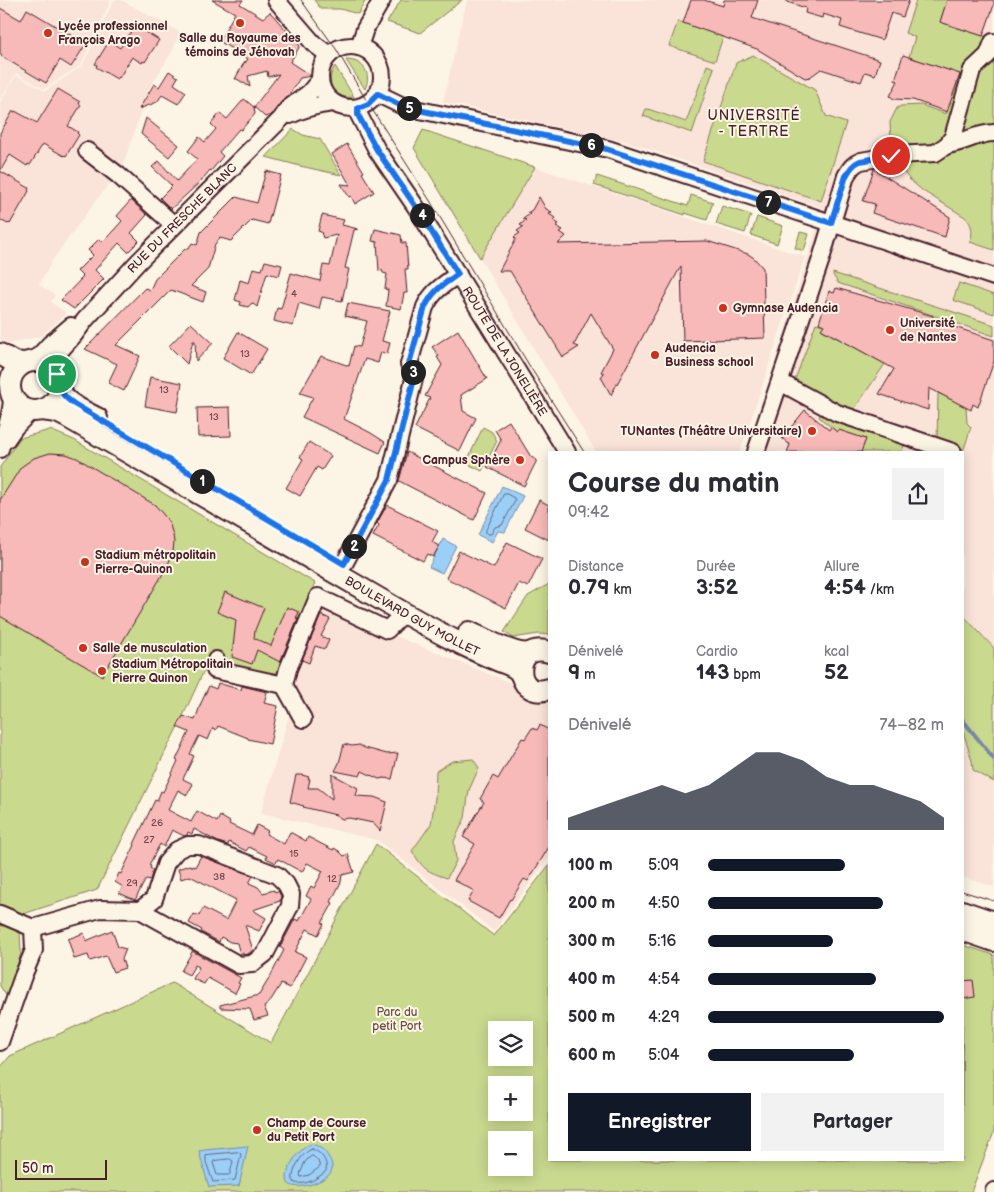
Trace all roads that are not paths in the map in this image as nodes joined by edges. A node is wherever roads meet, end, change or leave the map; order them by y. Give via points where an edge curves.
1 (276, 0) edge
2 (382, 0) edge
3 (992, 42) dead end
4 (359, 46) junction
5 (323, 67) junction
6 (378, 94) junction
7 (345, 106) junction
8 (281, 119) junction
9 (994, 133) edge
10 (947, 145) junction
11 (87, 150) dead end
12 (831, 223) junction
13 (174, 225) junction
14 (458, 274) junction
15 (994, 277) edge
16 (85, 320) junction
17 (0, 354) edge
18 (27, 362) junction
19 (57, 377) junction
20 (780, 382) junction
21 (7, 385) edge
22 (37, 410) junction
23 (0, 450) edge
24 (566, 451) edge
25 (756, 451) edge
26 (950, 451) edge
27 (344, 564) junction
28 (404, 613) junction
29 (543, 651) edge
30 (216, 660) dead end
31 (521, 676) junction
32 (284, 684) junction
33 (548, 689) edge
34 (303, 719) dead end
35 (140, 910) junction
36 (964, 912) edge
37 (0, 914) edge
38 (994, 922) edge
39 (33, 928) junction
40 (964, 931) edge
41 (994, 941) edge
42 (0, 1042) edge

1 - 5 street via 314,44
2 - 4 street
3 - 10 street via 988,55 972,70 953,137
4 - 5 street via 336,49
4 - 6 street via 379,63 382,83
5 - 7 street via 323,91
5 - 8 street, RUE DU FRESCHE BLANC via 308,93
6 - 7 street via 368,104
6 - 12 street via 404,107 603,148
7 - 8 street, RUE DU FRESCHE BLANC via 315,105
7 - 14 street, ROUTE DE LA JONELIÈRE via 358,115 377,150
8 - 13 street, RUE DU FRESCHE BLANC
9 - 10 street
10 - 12 street via 935,153 856,163 846,176
11 - 13 street
12 - 15 street
12 - 20 street
13 - 16 street, RUE DU FRESCHE BLANC
14 - 24 street, ROUTE DE LA JONELIÈRE
14 - 27 street via 429,299 422,314 409,364 414,379 389,480
16 - 18 street, RUE DU FRESCHE BLANC via 68,328 40,355
16 - 19 street, RUE DU FRESCHE BLANC via 59,352 54,365
17 - 18 main road via 14,362
18 - 19 main road via 46,363
18 - 21 main road via 17,368
19 - 22 main road via 59,394 47,408
19 - 27 main road, BOULEVARD GUY MOLLET via 64,397 74,404
20 - 25 street
20 - 26 street via 837,413
21 - 22 main road via 20,406
21 - 23 street via 11,411
22 - 23 street via 15,427
22 - 28 main road, BOULEVARD GUY MOLLET via 57,412 67,417
27 - 29 main road, BOULEVARD GUY MOLLET via 404,600 489,642 521,654
28 - 31 main road, BOULEVARD GUY MOLLET via 513,667
28 - 32 street via 387,630 318,597
29 - 31 main road via 522,662
30 - 32 street via 216,670
31 - 33 main road, BOULEVARD GUY MOLLET via 534,689
32 - 34 street
35 - 35 street via 239,965 252,964 265,954 290,906 290,894 277,875 199,845 188,845 177,850 166,863 154,899
35 - 39 street via 100,909
36 - 38 main road
37 - 39 street
39 - 42 street via 34,950
40 - 41 main road

